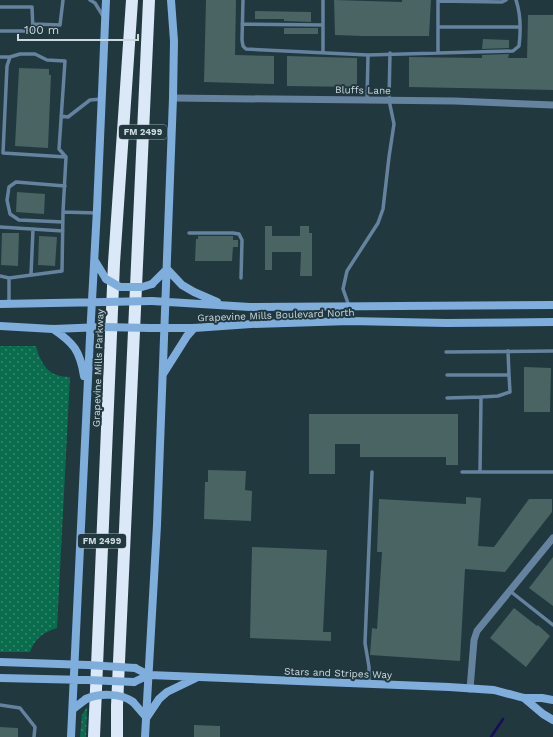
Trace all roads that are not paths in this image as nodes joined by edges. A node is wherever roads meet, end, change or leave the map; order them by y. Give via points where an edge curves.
1 (63, 0) edge
2 (90, 0) edge
3 (106, 0) edge
4 (132, 0) edge
5 (149, 0) edge
6 (171, 0) edge
7 (243, 0) edge
8 (323, 0) edge
9 (438, 0) edge
10 (506, 0) edge
11 (516, 0) edge
12 (0, 7) edge
13 (105, 18) junction
14 (33, 24) junction
15 (242, 24) junction
16 (323, 25) junction
17 (438, 27) junction
18 (520, 27) junction
19 (0, 31) edge
20 (438, 52) junction
21 (323, 53) junction
22 (390, 54) junction
23 (368, 55) junction
24 (0, 57) edge
25 (10, 58) junction
26 (173, 98) junction
27 (102, 99) junction
28 (367, 100) junction
29 (389, 100) junction
30 (553, 104) edge
31 (61, 116) junction
32 (66, 157) junction
33 (65, 186) junction
34 (63, 212) junction
35 (97, 213) junction
36 (63, 222) junction
37 (0, 226) edge
38 (33, 229) junction
39 (63, 231) junction
40 (189, 233) dead end
41 (95, 261) junction
42 (167, 269) junction
43 (31, 275) junction
44 (0, 276) edge
45 (9, 278) junction
46 (241, 278) dead end
47 (164, 301) junction
48 (92, 302) junction
49 (4, 304) edge
50 (223, 305) junction
51 (553, 305) edge
52 (349, 306) junction
53 (350, 321) junction
54 (553, 322) edge
55 (0, 326) edge
56 (90, 327) junction
57 (164, 328) junction
58 (194, 328) junction
59 (53, 329) junction
60 (508, 351) junction
61 (553, 351) edge
62 (446, 352) dead end
63 (162, 374) junction
64 (447, 375) dead end
65 (509, 375) junction
66 (87, 394) junction
67 (481, 397) junction
68 (447, 398) dead end
69 (372, 472) dead end
70 (462, 472) dead end
71 (480, 472) junction
72 (553, 472) edge
73 (553, 538) edge
74 (510, 591) junction
75 (553, 625) edge
76 (0, 662) edge
77 (74, 665) junction
78 (150, 675) junction
79 (198, 677) junction
80 (0, 678) edge
81 (74, 680) junction
82 (369, 684) junction
83 (470, 689) junction
84 (524, 698) junction
85 (553, 700) edge
86 (0, 705) edge
87 (72, 709) junction
88 (146, 718) junction
89 (553, 720) edge
90 (34, 737) edge
91 (71, 737) edge
92 (94, 737) edge
93 (117, 737) edge
94 (145, 737) edge

1 - 14 lane via 60,25
2 - 13 lane
3 - 13 main road, Grapevine Mills Parkway
4 - 92 highway, Grapevine Mills Parkway / FM 2499 via 114,263
5 - 93 highway, FM 2499
6 - 26 main road via 174,41
7 - 15 lane
8 - 16 lane
9 - 10 lane
9 - 17 lane
11 - 18 lane
12 - 14 lane via 32,7
13 - 27 main road, Grapevine Mills Parkway
14 - 19 lane via 33,31
15 - 16 lane
15 - 21 lane via 242,46 246,49
16 - 21 lane
17 - 18 lane
17 - 20 lane
18 - 20 lane via 519,46 513,51
20 - 22 lane
21 - 23 lane
22 - 23 lane
22 - 29 lane
23 - 28 lane
24 - 25 lane
25 - 31 lane via 20,54 35,54 47,60 65,61
25 - 32 lane via 6,66 3,153
26 - 28 street, Bluffs Lane
26 - 42 main road
27 - 31 lane via 90,100 68,117
27 - 35 main road, Grapevine Mills Parkway
28 - 29 street, Bluffs Lane
29 - 30 street, Bluffs Lane
29 - 52 lane via 394,124 383,209 378,224 347,271 343,289
31 - 32 lane via 59,149
32 - 33 lane
33 - 34 lane
33 - 36 lane via 16,182 9,187 7,200 10,214 18,220
34 - 35 lane
34 - 36 lane
35 - 41 main road, Grapevine Mills Parkway
36 - 39 lane
37 - 38 lane
38 - 39 lane
38 - 43 lane
39 - 43 lane via 62,271
40 - 46 lane via 239,234 242,240
41 - 42 main road, bridge via 106,279 120,287 142,287 152,284
41 - 48 main road, Grapevine Mills Parkway
42 - 47 main road
42 - 50 main road via 182,285
43 - 45 lane
44 - 45 lane
45 - 49 lane
47 - 48 main road, Grapevine Mills Boulevard North, bridge
47 - 50 main road, Grapevine Mills Boulevard North
47 - 57 main road
48 - 49 main road, Grapevine Mills Boulevard North
48 - 56 main road, Grapevine Mills Parkway
50 - 52 main road, Grapevine Mills Boulevard North
51 - 52 main road, Grapevine Mills Boulevard North
52 - 53 main road
53 - 54 main road, Grapevine Mills Boulevard North
53 - 58 main road, Grapevine Mills Boulevard North
55 - 59 main road, Grapevine Mills Boulevard North
56 - 57 main road, Grapevine Mills Boulevard North, bridge
56 - 59 main road, Grapevine Mills Boulevard North
56 - 66 main road, Grapevine Mills Parkway
57 - 58 main road, Grapevine Mills Boulevard North
57 - 63 main road
58 - 63 main road
59 - 66 main road via 68,339 76,349 83,367
60 - 61 lane
60 - 62 lane
60 - 65 lane
63 - 78 main road
64 - 65 lane
65 - 67 lane via 510,392
66 - 77 main road, Grapevine Mills Parkway
67 - 68 lane
67 - 71 lane
69 - 82 lane via 365,643
70 - 71 lane
71 - 72 lane
73 - 74 street
74 - 75 lane
74 - 83 street via 477,631
76 - 77 main road, Stars and Stripes Way
77 - 78 main road, Stars and Stripes Way, bridge via 135,668
77 - 81 main road, Grapevine Mills Parkway
78 - 79 main road, Stars and Stripes Way
78 - 81 main road, Stars and Stripes Way, bridge via 134,682
78 - 88 main road
79 - 82 main road, Stars and Stripes Way
79 - 88 main road via 167,692
80 - 81 main road, Stars and Stripes Way
81 - 87 main road, Grapevine Mills Parkway
82 - 83 main road, Stars and Stripes Way
83 - 84 main road, Stars and Stripes Way via 494,690
84 - 85 main road, Stars and Stripes Way
84 - 89 main road, Stars and Stripes Way
86 - 90 lane via 20,708 35,726
87 - 88 main road, bridge via 86,699 98,695 123,696 133,702
87 - 91 main road, Grapevine Mills Parkway
88 - 94 main road

